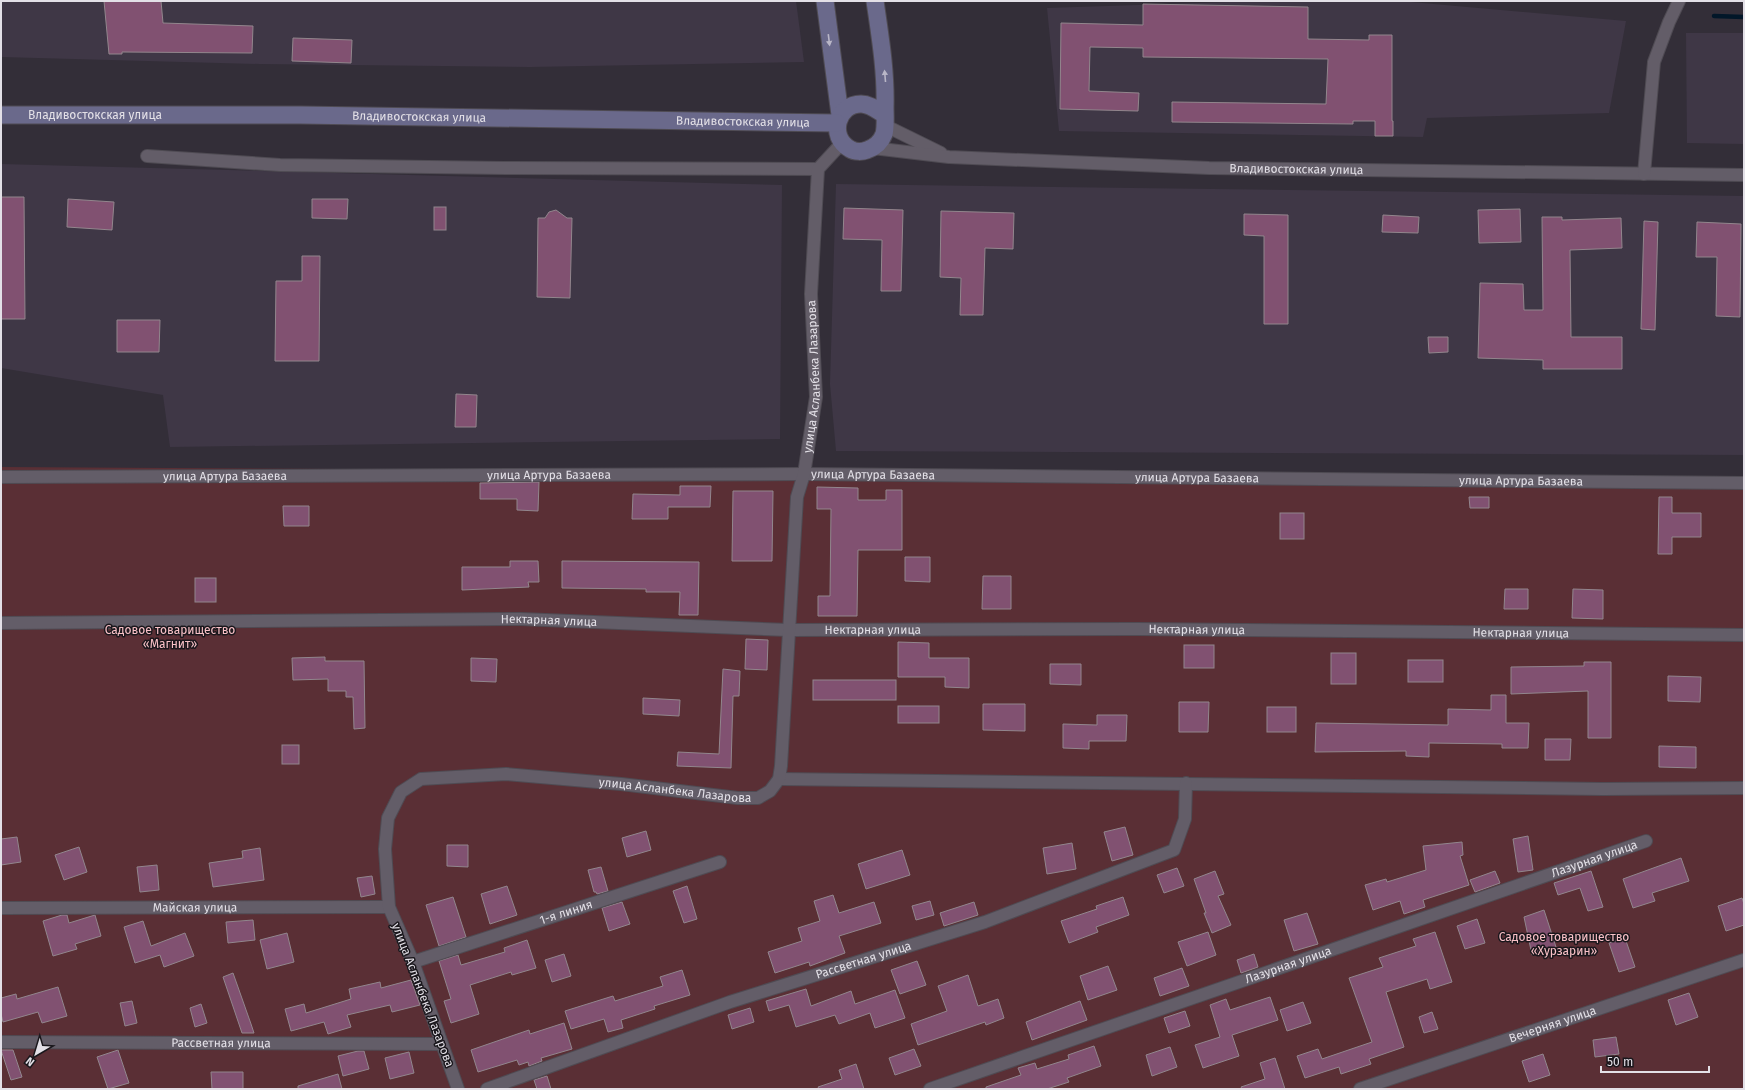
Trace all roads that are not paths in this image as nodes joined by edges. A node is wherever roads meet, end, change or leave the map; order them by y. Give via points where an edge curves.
1 (825, 1) edge
2 (875, 1) edge
3 (1679, 1) edge
4 (1, 115) edge
5 (839, 119) junction
6 (885, 120) junction
7 (842, 143) junction
8 (873, 148) junction
9 (147, 156) dead end
10 (949, 157) junction
11 (818, 169) junction
12 (1644, 174) junction
13 (1744, 175) edge
14 (804, 474) junction
15 (1, 477) edge
16 (1744, 483) edge
17 (1, 624) edge
18 (788, 630) junction
19 (1744, 635) edge
20 (779, 779) junction
21 (1186, 783) junction
22 (1744, 788) edge
23 (1646, 841) dead end
24 (720, 862) dead end
25 (389, 907) junction
26 (1, 908) edge
27 (1744, 960) edge
28 (413, 962) junction
29 (1, 1042) edge
30 (441, 1044) junction
31 (458, 1089) edge
32 (487, 1089) edge
33 (930, 1089) edge
34 (1360, 1089) edge

1 -> 5 main road
6 -> 2 main road via 886,78
3 - 12 street via 1654,62
4 - 5 main road, Владивостокская улица
5 - 6 main road, Владивостокская улица via 852,105 861,104 871,106
5 - 7 main road via 837,131
6 - 8 main road via 884,133 880,142
6 - 10 street, Владивостокская улица
7 - 8 main road, Владивостокская улица via 857,151 864,152
7 - 11 street
8 - 10 street, Владивостокская улица
9 - 11 street via 280,165
10 - 12 street, Владивостокская улица via 1209,168
11 - 14 street, улица Асланбека Лазарова via 811,294 816,397
12 - 13 street, Владивостокская улица
14 - 15 street, улица Артура Базаева
14 - 16 street, улица Артура Базаева
14 - 18 street, улица Асланбека Лазарова via 797,497
17 - 18 street, Нектарная улица via 521,619
18 - 19 street, Нектарная улица via 1136,629
18 - 20 street, улица Асланбека Лазарова
20 - 21 street
20 - 25 street, улица Асланбека Лазарова via 770,791 758,798 738,798 506,774 421,779 401,792 388,818 385,849
21 - 22 street
21 - 32 street, Рассветная улица via 1185,819 1174,850 984,922 730,1002
23 - 33 street, Лазурная улица
24 - 28 street, 1-я линия
25 - 26 street, Майская улица
25 - 28 street, улица Асланбека Лазарова
27 - 34 street, Вечерняя улица
28 - 30 street, улица Асланбека Лазарова
29 - 30 street, Рассветная улица
30 - 31 street, улица Асланбека Лазарова

